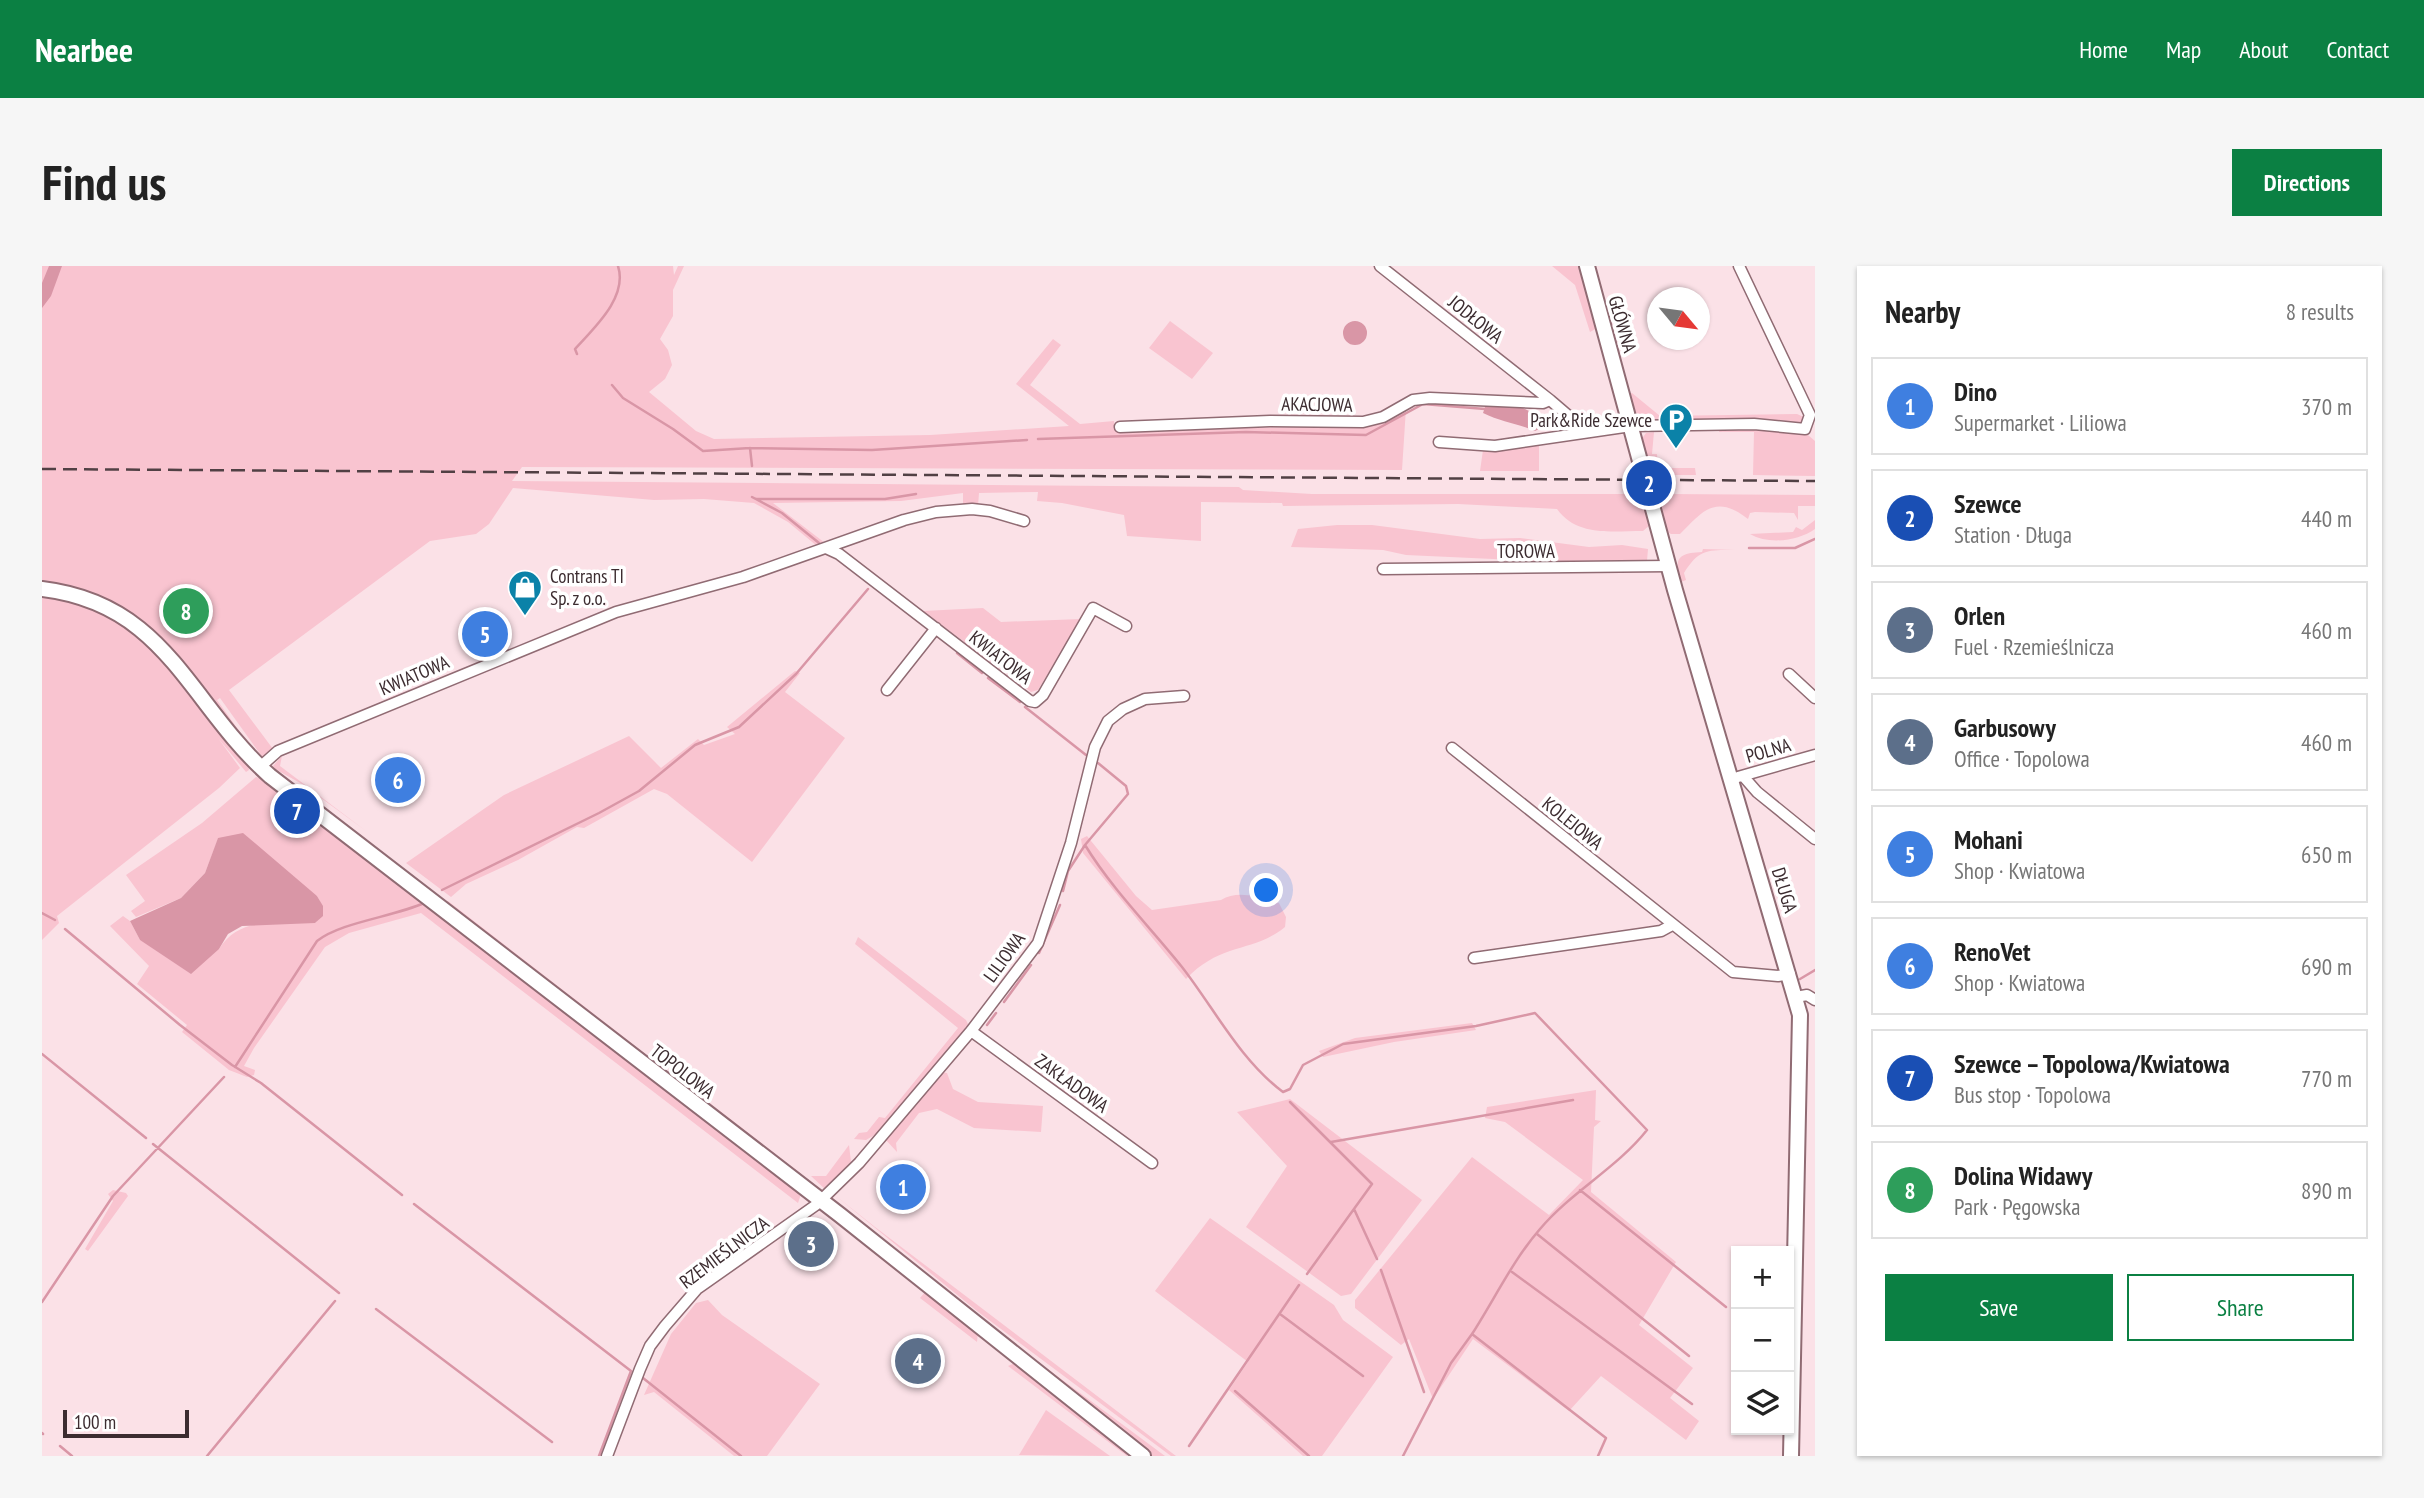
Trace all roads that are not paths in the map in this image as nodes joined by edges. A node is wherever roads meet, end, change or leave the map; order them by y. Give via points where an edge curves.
1 (1380, 266) edge
2 (1587, 266) edge
3 (1739, 266) edge
4 (1622, 392) joint
5 (1550, 400) junction
6 (1631, 426) junction
7 (1120, 428) dead end
8 (1583, 433) junction
9 (1439, 442) dead end
10 (1024, 521) dead end
11 (826, 548) junction
12 (1669, 566) junction
13 (1383, 569) dead end
14 (42, 589) edge
15 (1126, 626) dead end
16 (936, 628) junction
17 (1789, 674) dead end
18 (887, 690) dead end
19 (1184, 696) dead end
20 (1815, 698) edge
21 (1452, 748) dead end
22 (1815, 755) edge
23 (260, 767) junction
24 (1737, 777) junction
25 (1815, 839) edge
26 (1672, 925) junction
27 (1474, 958) dead end
28 (1790, 974) junction
29 (1796, 997) junction
30 (1815, 1000) edge
31 (971, 1031) junction
32 (1152, 1163) dead end
33 (821, 1200) junction
34 (607, 1456) edge
35 (1143, 1456) edge
36 (1791, 1456) edge

1 - 5 street, JODŁOWA
2 - 4 main road, GŁÓWNA
3 - 6 street via 1810,415 1805,429 1754,424
4 - 6 main road, DŁUGA
5 - 7 street, AKACJOWA via 1430,398 1413,400 1363,422
5 - 8 street, JODŁOWA
6 - 8 street
6 - 12 main road, DŁUGA
8 - 9 street via 1495,446
10 - 11 street, KWIATOWA via 990,510 952,510 904,520
11 - 16 street, KWIATOWA
11 - 23 street, KWIATOWA via 706,589 616,612 278,751
12 - 13 street, TOROWA
12 - 24 main road, DŁUGA
14 - 23 main road, TOPOLOWA via 107,607 136,624 161,646
15 - 16 street, KWIATOWA via 1093,608 1035,702
16 - 18 street
17 - 20 street
19 - 31 street, LILIOWA via 1135,703 1108,721 1100,733 1038,943
21 - 26 street, KOLEJOWA
22 - 24 street, POLNA
23 - 33 main road, TOPOLOWA
24 - 25 street
24 - 28 main road, DŁUGA
26 - 27 street via 1661,931
26 - 28 street, KOLEJOWA via 1732,972
28 - 29 main road, DŁUGA
29 - 30 street via 1807,995
29 - 36 main road, DŁUGA via 1801,1032
31 - 32 street, ZAKŁADOWA
31 - 33 street, LILIOWA via 859,1163
33 - 34 street, RZEMIEŚLNICZA via 697,1289 665,1325 640,1369
33 - 35 main road, TOPOLOWA

